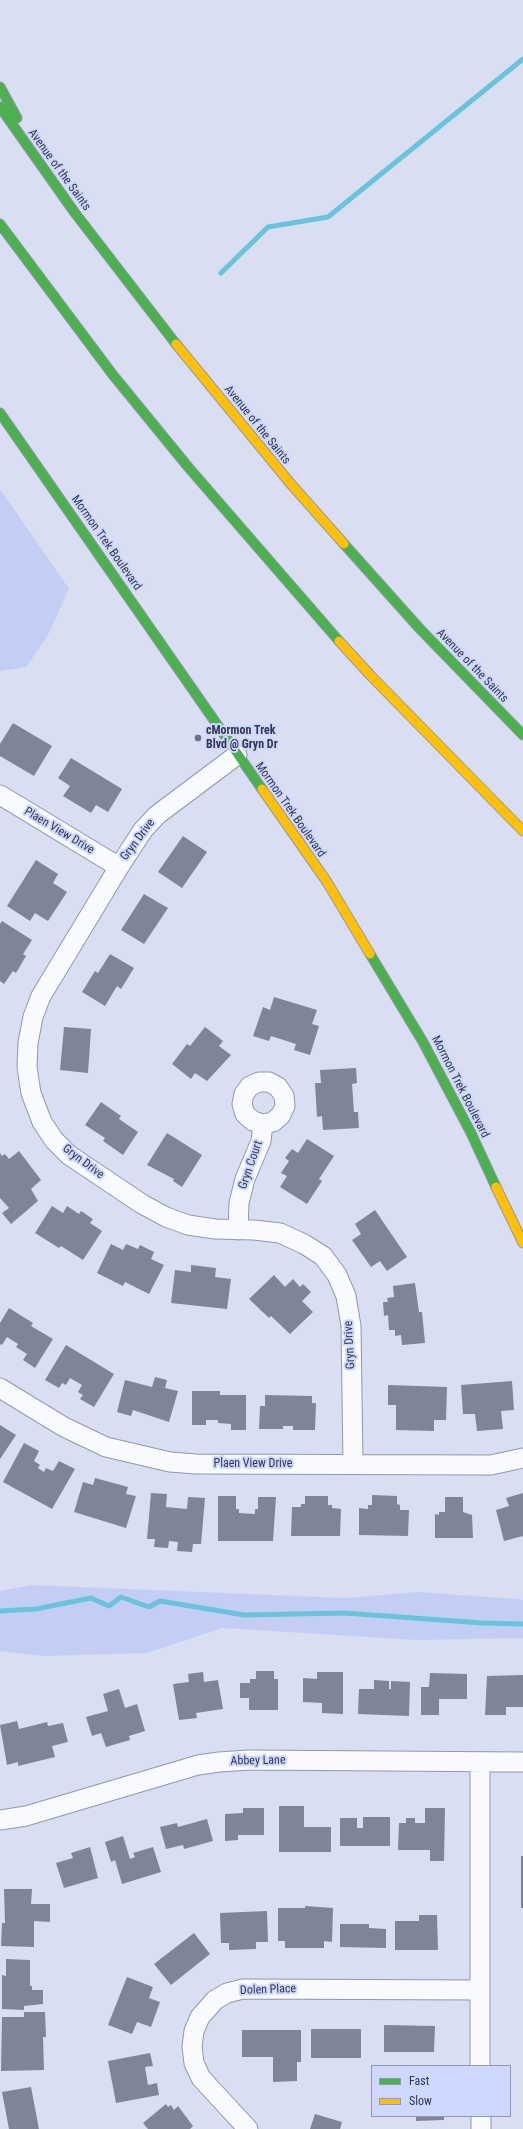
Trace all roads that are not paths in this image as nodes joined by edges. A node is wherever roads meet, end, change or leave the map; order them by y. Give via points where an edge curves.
1 (0, 88) edge
2 (0, 107) edge
3 (75, 213) junction
4 (0, 224) edge
5 (0, 413) edge
6 (523, 735) edge
7 (237, 755) junction
8 (0, 795) edge
9 (523, 831) edge
10 (118, 867) junction
11 (263, 1124) dead end
12 (238, 1230) junction
13 (523, 1243) edge
14 (0, 1388) edge
15 (523, 1458) edge
16 (353, 1464) junction
17 (480, 1762) junction
18 (523, 1762) edge
19 (0, 1820) edge
20 (480, 1990) junction
21 (480, 2065) edge
22 (481, 2117) edge
23 (248, 2129) edge
24 (481, 2129) edge

1 - 3 main road
2 - 3 main road, Avenue of the Saints
3 - 6 main road, Avenue of the Saints via 151,313 317,515 420,628
4 - 9 main road via 118,380 302,600 372,677
5 - 7 main road, Mormon Trek Boulevard
7 - 10 street, Gryn Drive via 157,815 143,830
7 - 13 main road, Mormon Trek Boulevard via 327,882 424,1042
8 - 10 street, Plaen View Drive
10 - 12 street, Gryn Drive via 41,996 33,1017 27,1067 32,1093 42,1122 54,1140 69,1155 142,1204 188,1225
11 - 12 street, Gryn Court via 261,1141 244,1179 239,1203
12 - 16 street, Gryn Drive via 280,1234 304,1244 323,1256 337,1275 346,1296 351,1326
14 - 16 street, Plaen View Drive via 64,1427 106,1447 137,1455 196,1464
15 - 16 street, Plaen View Drive via 491,1464
17 - 18 street, Abbey Lane
17 - 19 street, Abbey Lane via 220,1762 198,1765 26,1816
17 - 20 street
20 - 21 street
20 - 23 street, Dolen Place via 242,1989 215,2000 200,2016 194,2031 194,2063 206,2084
22 - 24 street

